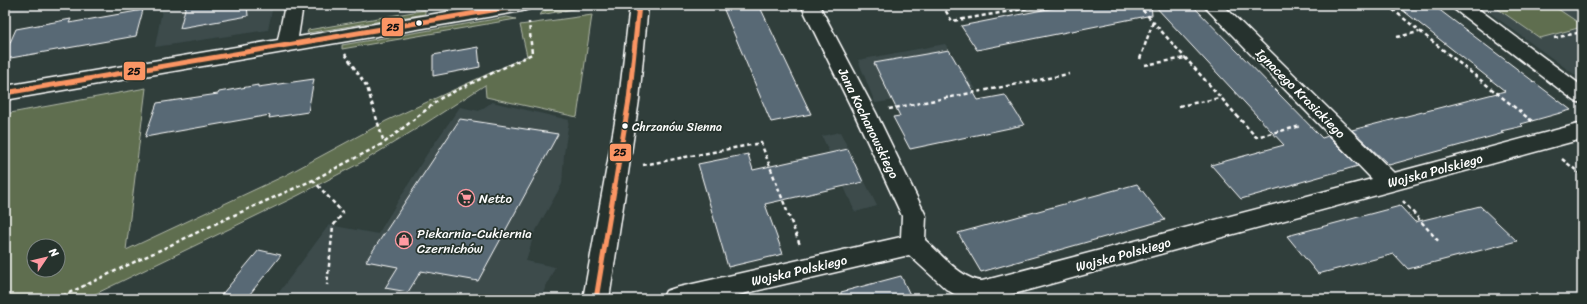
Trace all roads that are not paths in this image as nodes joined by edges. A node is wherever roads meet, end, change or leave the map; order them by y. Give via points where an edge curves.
1 (294, 5) edge
2 (639, 5) edge
3 (810, 5) edge
4 (1212, 5) edge
5 (1461, 5) edge
6 (525, 12) edge
7 (287, 46) junction
8 (5, 93) edge
9 (1582, 96) edge
10 (1582, 131) edge
11 (1394, 190) junction
12 (913, 244) junction
13 (596, 299) edge
14 (675, 299) edge

1 - 7 street
2 - 13 street via 629,100
3 - 12 street, Jana Kochanowskiego via 914,216
4 - 11 street, Ignacego Krasickiego
5 - 9 street
6 - 7 street
7 - 8 street
10 - 11 street, Wojska Polskiego
11 - 12 street, Wojska Polskiego via 982,292 971,291 955,282
12 - 14 street, Wojska Polskiego

